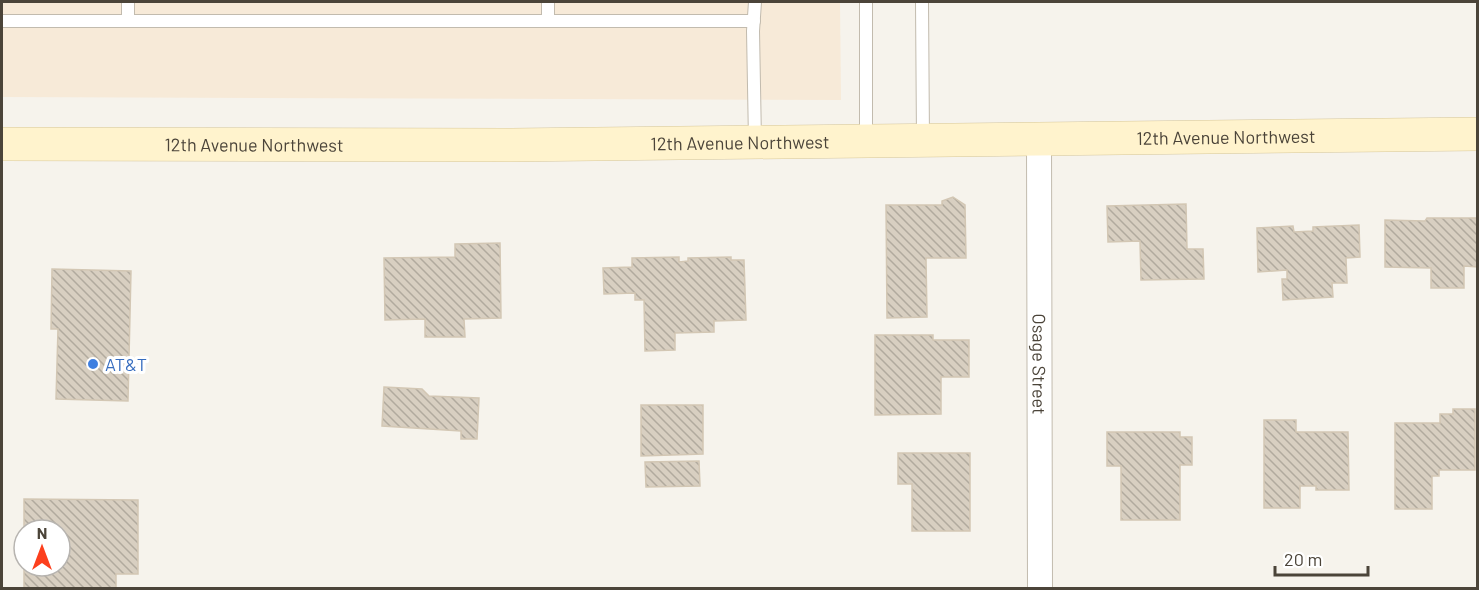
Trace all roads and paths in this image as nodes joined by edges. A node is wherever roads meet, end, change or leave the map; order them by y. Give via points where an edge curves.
1 (128, 2) edge
2 (548, 2) edge
3 (755, 2) edge
4 (866, 2) edge
5 (922, 2) edge
6 (128, 20) junction
7 (548, 20) junction
8 (2, 21) edge
9 (754, 21) junction
10 (1478, 134) edge
11 (1039, 140) junction
12 (866, 141) junction
13 (922, 141) junction
14 (756, 143) junction
15 (2, 144) edge
16 (1040, 588) edge

1 - 6 lane
2 - 7 lane
3 - 9 lane
4 - 12 lane
5 - 13 lane
6 - 7 lane
6 - 8 lane
7 - 9 lane
9 - 14 lane
10 - 11 main road, 12th Avenue Northwest
11 - 13 main road, 12th Avenue Northwest
11 - 16 street, Osage Street
12 - 13 main road, 12th Avenue Northwest
12 - 14 main road, 12th Avenue Northwest
14 - 15 main road, 12th Avenue Northwest

